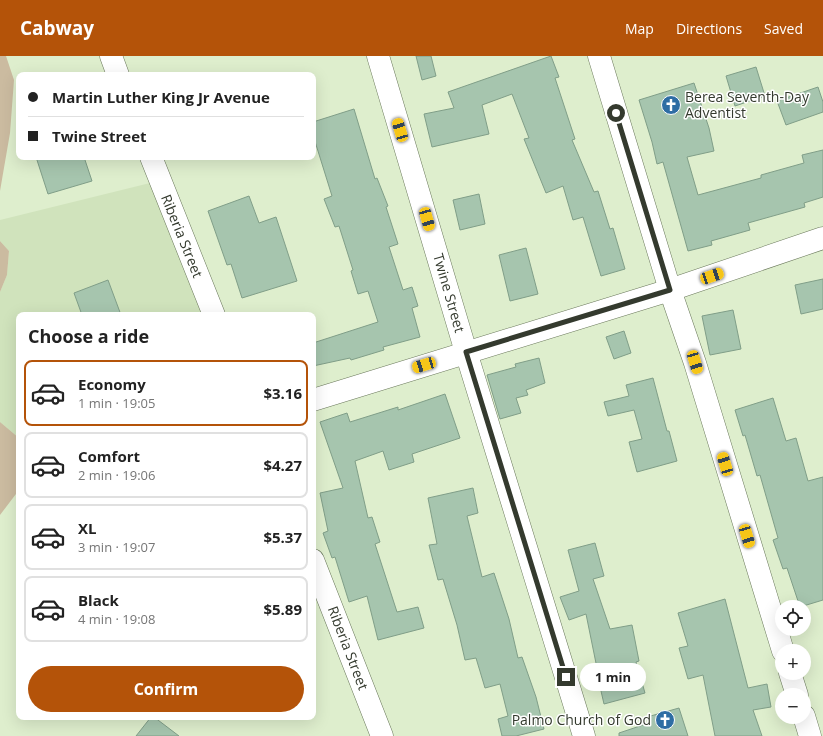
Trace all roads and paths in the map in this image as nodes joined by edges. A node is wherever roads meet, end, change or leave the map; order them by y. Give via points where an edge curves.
1 (111, 56) edge
2 (378, 56) edge
3 (599, 56) edge
4 (117, 72) edge
5 (152, 160) edge
6 (823, 238) edge
7 (670, 290) junction
8 (213, 312) edge
9 (466, 352) junction
10 (316, 399) edge
11 (316, 568) edge
12 (781, 644) edge
13 (806, 724) edge
14 (382, 736) edge
15 (584, 736) edge
16 (810, 736) edge

1 - 4 street
2 - 9 street, Twine Street
3 - 7 street
5 - 8 street, Riberia Street
6 - 7 street
7 - 9 street
7 - 12 street via 695,362
9 - 10 street
9 - 15 street, Twine Street
11 - 14 street, Riberia Street
13 - 16 street

